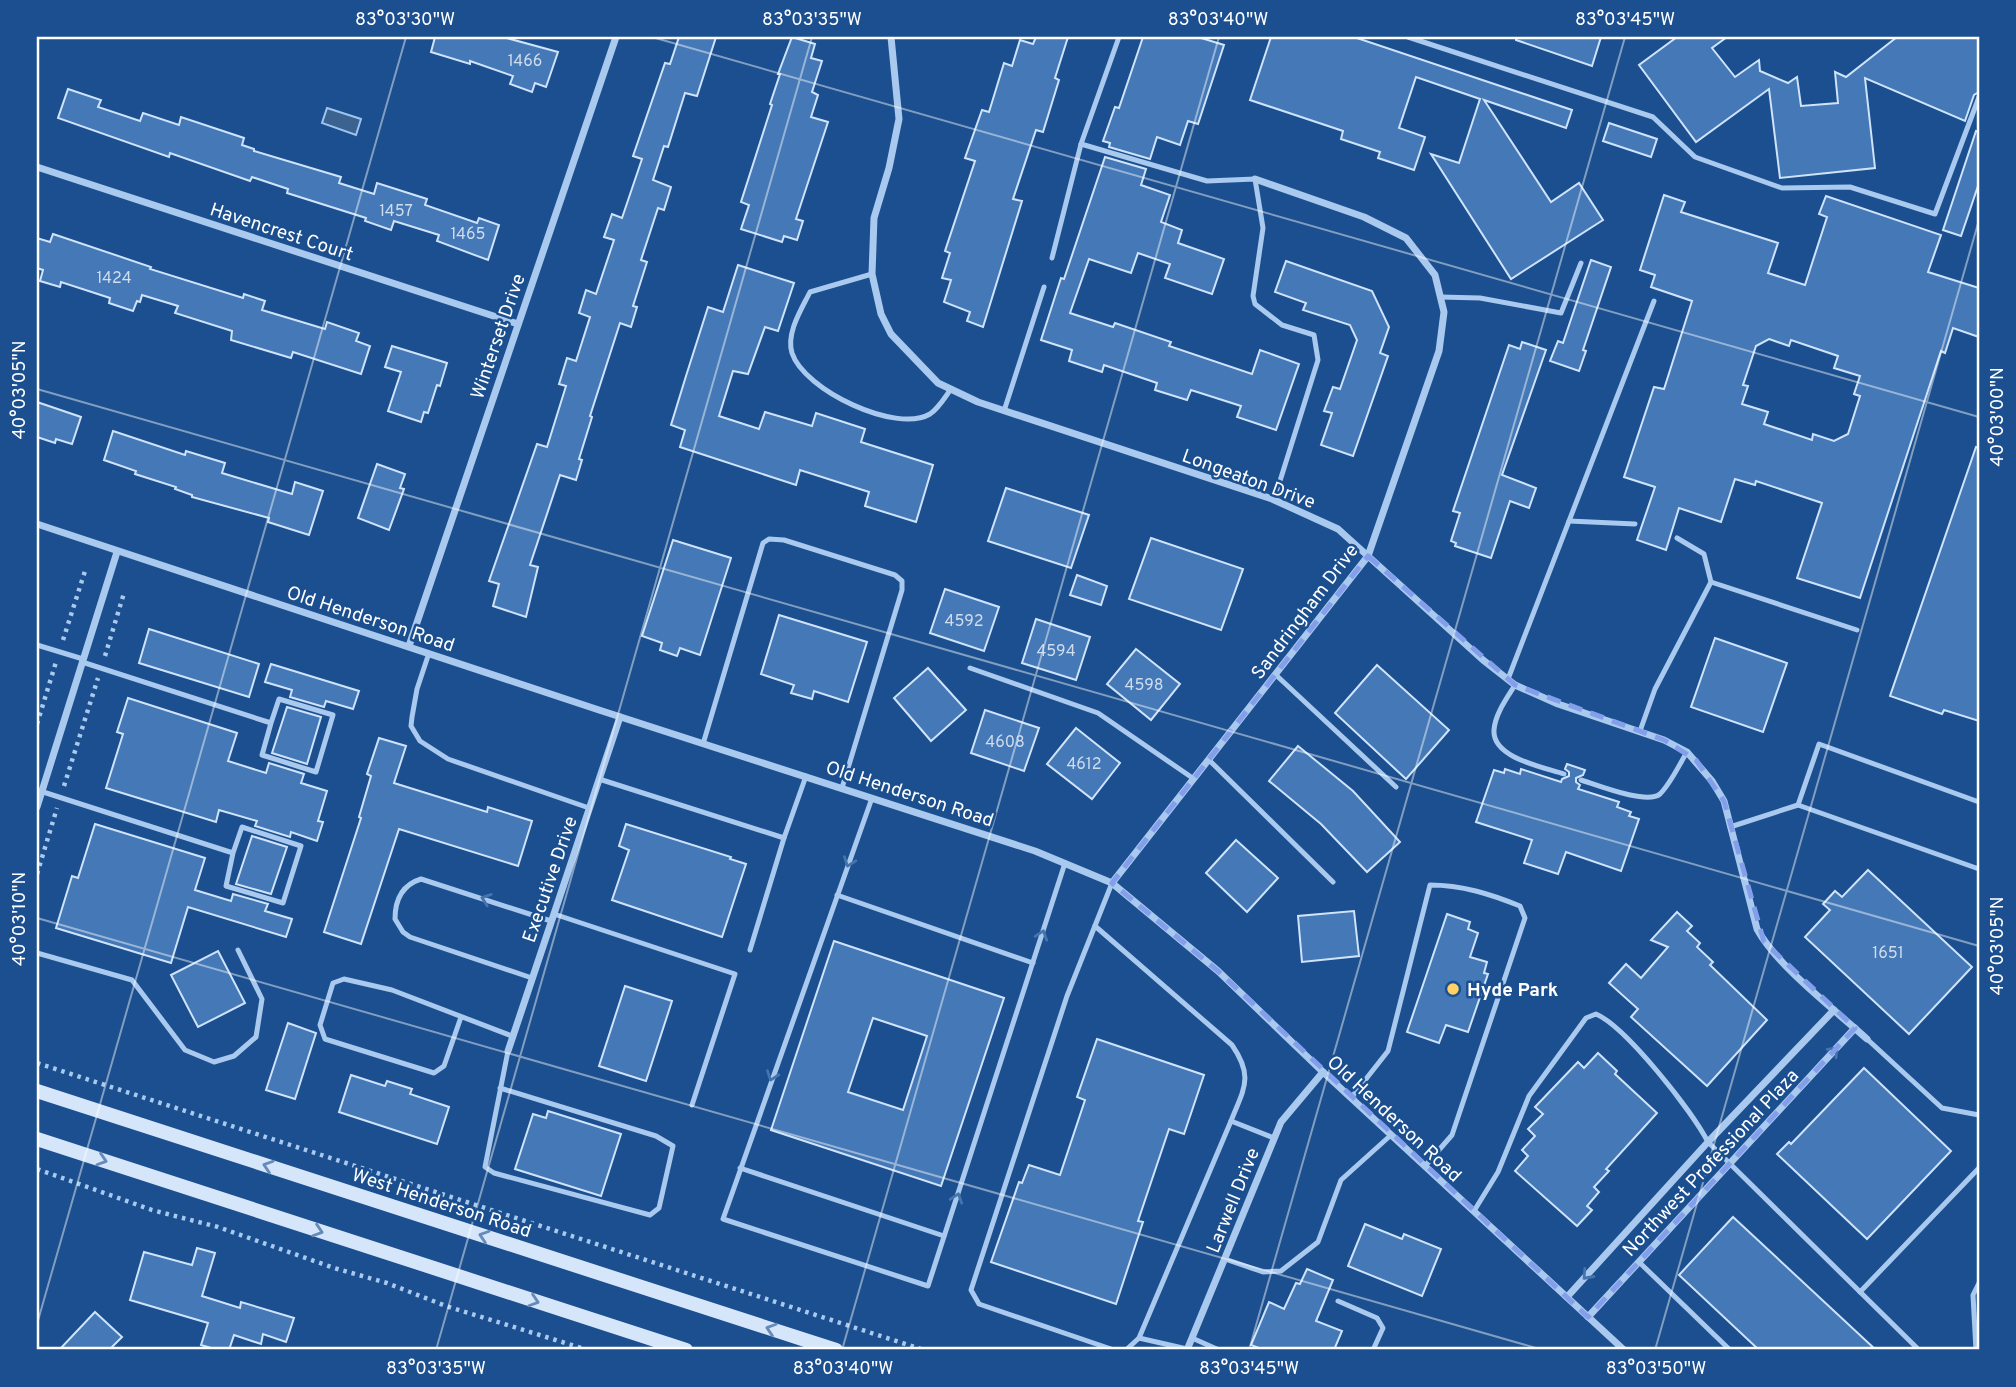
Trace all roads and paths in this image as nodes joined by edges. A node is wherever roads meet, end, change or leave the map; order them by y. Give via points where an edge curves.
1 (616, 37) edge
2 (891, 37) edge
3 (1119, 37) edge
4 (1408, 37) edge
5 (1979, 97) edge
6 (1082, 144) junction
7 (37, 167) edge
8 (1255, 179) junction
9 (1052, 258) dead end
10 (1581, 263) dead end
11 (872, 274) junction
12 (1044, 287) dead end
13 (1440, 297) junction
14 (1654, 301) dead end
15 (518, 324) junction
16 (951, 389) junction
17 (1004, 411) junction
18 (1274, 500) junction
19 (1569, 520) junction
20 (37, 524) edge
21 (1635, 524) dead end
22 (1677, 538) dead end
23 (117, 552) junction
24 (1368, 556) junction
25 (1711, 582) junction
26 (124, 593) dead end
27 (1857, 630) dead end
28 (37, 645) edge
29 (409, 646) junction
30 (429, 653) junction
31 (82, 661) junction
32 (101, 667) junction
33 (970, 668) dead end
34 (1276, 675) junction
35 (1508, 679) junction
36 (1515, 685) junction
37 (620, 717) junction
38 (271, 723) junction
39 (1640, 732) junction
40 (704, 744) junction
41 (1687, 752) junction
42 (1209, 760) junction
43 (1563, 774) dead end
44 (806, 776) junction
45 (599, 779) junction
46 (1194, 779) junction
47 (1581, 780) dead end
48 (842, 788) junction
49 (1396, 788) dead end
50 (39, 791) edge
51 (60, 798) junction
52 (872, 798) junction
53 (1979, 802) edge
54 (1798, 805) junction
55 (37, 807) edge
56 (589, 808) junction
57 (1730, 827) junction
58 (784, 838) junction
59 (233, 853) junction
60 (1065, 863) junction
61 (1979, 869) edge
62 (37, 874) edge
63 (1333, 882) dead end
64 (1112, 883) junction
65 (837, 895) junction
66 (552, 918) junction
67 (1095, 926) junction
68 (238, 950) dead end
69 (750, 950) dead end
70 (37, 953) edge
71 (1033, 962) junction
72 (532, 978) junction
73 (1834, 1010) junction
74 (461, 1017) junction
75 (1855, 1028) junction
76 (512, 1036) junction
77 (1867, 1039) joint
78 (508, 1051) joint
79 (37, 1063) edge
80 (1322, 1072) junction
81 (500, 1088) junction
82 (37, 1091) edge
83 (1351, 1098) junction
84 (692, 1105) dead end
85 (1979, 1115) edge
86 (1231, 1121) junction
87 (1391, 1135) junction
88 (1274, 1138) junction
89 (37, 1139) edge
90 (1708, 1142) junction
91 (1730, 1163) junction
92 (1425, 1166) junction
93 (740, 1168) junction
94 (1979, 1168) edge
95 (37, 1169) edge
96 (1474, 1211) junction
97 (944, 1236) junction
98 (1225, 1259) junction
99 (1639, 1262) junction
100 (1979, 1283) edge
101 (1860, 1292) junction
102 (1567, 1297) junction
103 (1338, 1301) dead end
104 (1588, 1317) junction
105 (1139, 1338) junction
106 (1192, 1338) junction
107 (588, 1350) edge
108 (686, 1350) edge
109 (836, 1350) edge
110 (924, 1350) edge
111 (1114, 1350) edge
112 (1126, 1350) edge
113 (1187, 1350) edge
114 (1219, 1350) edge
115 (1373, 1350) edge
116 (1624, 1350) edge
117 (1730, 1350) edge
118 (1919, 1350) edge
119 (1976, 1350) edge

1 - 15 street, Winterset Drive
2 - 11 street, Longeaton Drive via 899,119 874,218
3 - 6 lane
4 - 5 lane via 1653,117 1695,157 1782,188 1850,187 1935,214
6 - 8 lane via 1207,181
6 - 9 lane
7 - 15 street, Havencrest Court
8 - 13 street, Sandringham Drive via 1364,217 1406,238 1435,275
8 - 18 lane via 1263,228 1255,304 1282,325 1314,335 1318,360
10 - 13 lane via 1562,313 1480,298
11 - 16 street, Longeaton Drive via 891,334 938,383
11 - 16 lane via 810,292 794,324 791,351 803,372 828,392 891,418 928,415
12 - 17 lane
13 - 24 street, Sandringham Drive via 1444,313 1439,351
14 - 19 lane
15 - 29 street, Winterset Drive
16 - 17 street, Longeaton Drive
17 - 18 street, Longeaton Drive
18 - 24 street, Longeaton Drive via 1338,529
19 - 21 lane
19 - 35 lane
20 - 23 street, Old Henderson Road
22 - 25 lane via 1704,554
23 - 29 street, Old Henderson Road
23 - 31 street
24 - 34 street, Sandringham Drive
24 - 35 street, Longeaton Drive
25 - 27 lane
25 - 39 lane via 1655,689
26 - 32 path
28 - 31 lane
29 - 30 street, Old Henderson Road
30 - 37 street, Old Henderson Road
30 - 56 lane via 411,726 420,741 447,759
31 - 32 lane
31 - 50 street
32 - 38 lane
32 - 51 path
33 - 46 lane via 1098,713
34 - 42 street, Sandringham Drive
34 - 49 lane
35 - 36 street, Longeaton Drive
36 - 39 street via 1558,705
36 - 43 lane via 1493,732 1498,744 1513,757
37 - 40 street, Old Henderson Road
37 - 45 street, Executive Drive
38 - 38 lane via 279,699 333,715 316,772 262,755
39 - 41 street
40 - 44 street, Old Henderson Road
40 - 48 lane via 763,542 783,540 895,575 902,590
41 - 47 lane via 1654,797 1641,798
41 - 57 street via 1712,780 1724,801
42 - 46 street, Sandringham Drive
42 - 63 lane
44 - 48 street, Old Henderson Road
44 - 58 lane
45 - 56 street, Executive Drive
45 - 58 lane
46 - 64 street, Sandringham Drive
48 - 52 street, Old Henderson Road
50 - 51 lane
50 - 55 street
51 - 59 lane
51 - 62 path
52 - 60 street, Old Henderson Road
52 -> 65 lane
53 - 54 lane via 1819,744
54 - 57 lane
54 - 61 lane
56 - 66 street, Executive Drive
57 - 73 street via 1760,936
58 - 69 lane
59 - 59 lane via 243,827 301,846 283,903 226,886
60 - 64 street, Old Henderson Road
71 -> 60 lane
64 - 67 lane
64 - 80 street, Old Henderson Road via 1217,971
65 - 71 lane
65 -> 93 lane
66 - 72 street, Executive Drive
66 -> 72 lane via 421,879 401,892 395,919 410,937
66 - 84 lane via 735,974
67 - 86 lane via 1232,1045 1244,1063 1245,1085
67 - 111 lane via 1067,996 971,1290 979,1304
68 - 70 lane via 262,999 256,1037 234,1056 214,1062 184,1050 132,980
97 -> 71 lane
72 - 76 street, Executive Drive
73 - 75 street
73 - 90 street, Northwest Professional Plaza
74 - 74 lane via 391,990 344,979 333,983 320,1025 325,1039 434,1073 444,1066
74 - 76 lane
75 - 77 street
91 -> 75 street, Northwest Professional Plaza
76 - 78 street, Executive Drive
77 - 85 lane via 1942,1108
78 - 81 lane
79 - 110 path
80 - 83 street, Old Henderson Road
80 - 88 street, Larwell Drive via 1281,1122
81 - 81 lane via 485,1167 650,1215 659,1208 673,1146 656,1136
109 -> 82 main road, West Henderson Road
83 - 87 street, Old Henderson Road
83 - 92 lane via 1388,1051 1430,885 1470,889 1520,906 1525,918 1452,1135
86 - 88 lane
86 - 105 lane
87 - 92 street, Old Henderson Road
87 - 98 lane via 1340,1180 1318,1242 1281,1271 1263,1272
88 - 98 street, Larwell Drive
89 -> 108 main road
90 - 91 lane
90 - 96 lane via 1697,1121 1631,1042 1596,1014 1586,1017 1529,1096 1498,1172
90 -> 102 street, Northwest Professional Plaza
91 - 99 street, Northwest Professional Plaza
91 - 101 lane
92 - 96 street, Old Henderson Road
93 - 97 lane
93 - 97 lane via 723,1219 928,1286
94 - 101 lane
95 - 107 path
96 - 102 street, Old Henderson Road
98 - 106 street, Larwell Drive
99 - 104 street, Northwest Professional Plaza
99 - 117 lane
100 - 119 lane via 1973,1295
101 - 118 lane
102 - 104 street, Old Henderson Road
103 - 115 lane via 1377,1318 1383,1328
104 - 116 street, Old Henderson Road
105 - 112 lane
105 - 113 lane
106 - 113 street, Larwell Drive
106 - 114 lane

